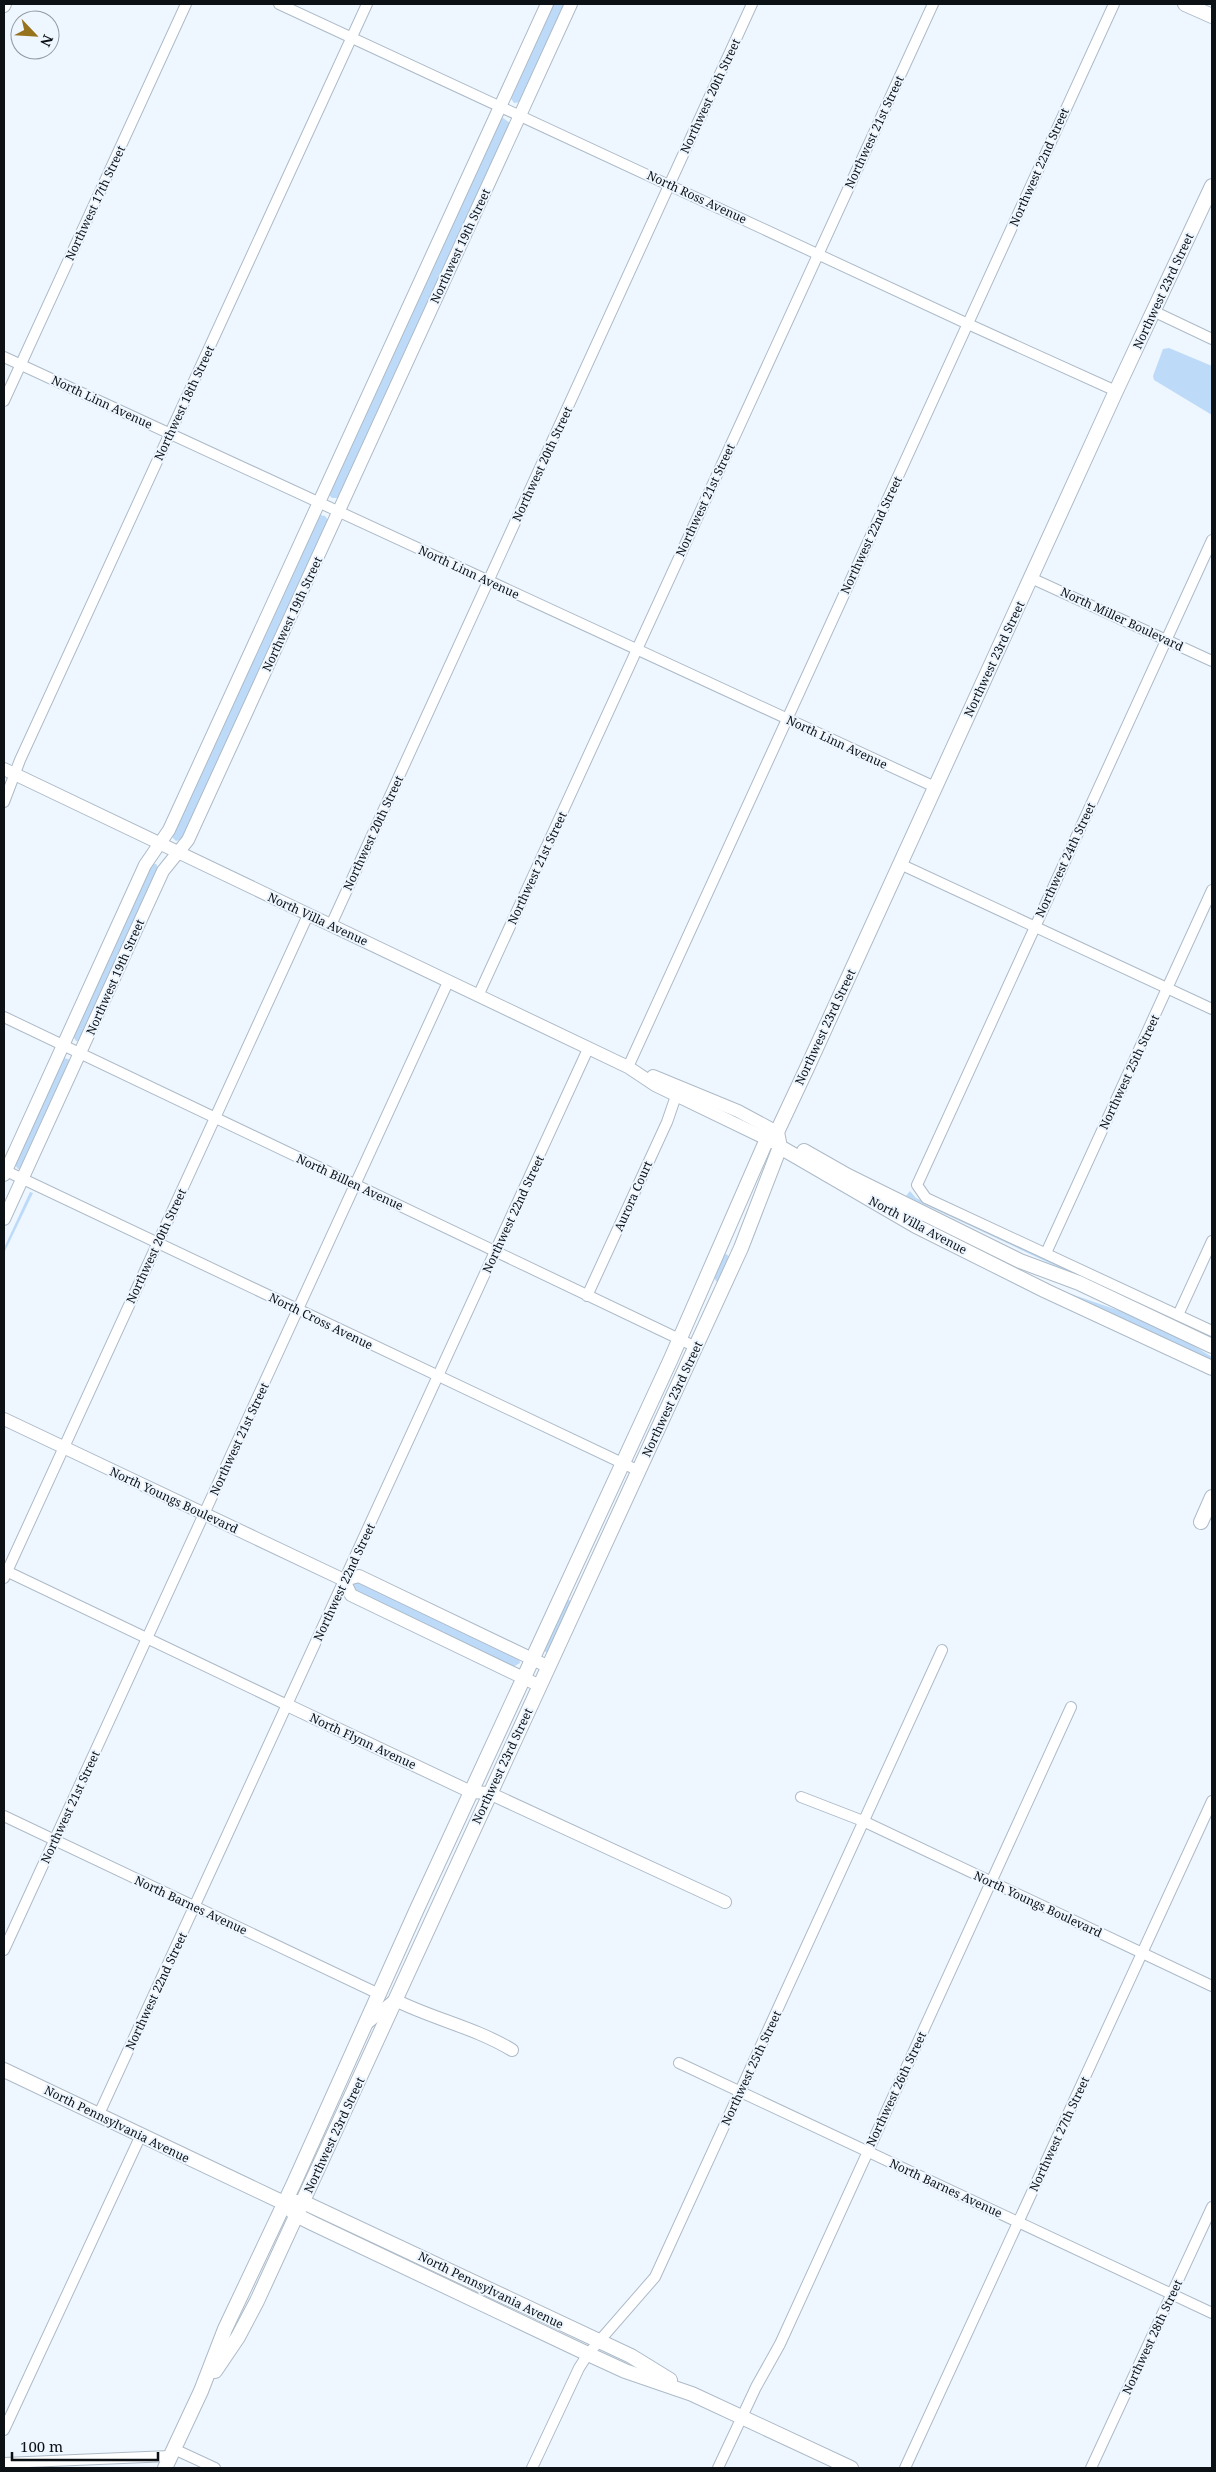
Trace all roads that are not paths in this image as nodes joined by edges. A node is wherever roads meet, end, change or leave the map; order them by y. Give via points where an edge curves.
1 (186, 4) edge
2 (279, 4) edge
3 (367, 4) edge
4 (547, 4) edge
5 (571, 4) edge
6 (752, 4) edge
7 (933, 4) edge
8 (1114, 4) edge
9 (1185, 4) edge
10 (1212, 16) edge
11 (352, 37) junction
12 (500, 106) junction
13 (520, 115) junction
14 (670, 185) junction
15 (1212, 186) edge
16 (818, 253) junction
17 (1153, 311) junction
18 (968, 324) junction
19 (1212, 339) edge
20 (4, 357) edge
21 (20, 365) junction
22 (1116, 391) junction
23 (4, 401) edge
24 (170, 434) junction
25 (319, 503) junction
26 (339, 512) junction
27 (1212, 540) edge
28 (1031, 578) junction
29 (488, 581) junction
30 (1166, 639) junction
31 (637, 650) junction
32 (1212, 661) edge
33 (787, 718) junction
34 (9, 772) edge
35 (935, 787) junction
36 (4, 802) edge
37 (160, 844) junction
38 (178, 852) junction
39 (900, 864) junction
40 (1212, 890) edge
41 (308, 915) junction
42 (331, 925) junction
43 (1034, 927) junction
44 (448, 982) junction
45 (1167, 988) junction
46 (478, 996) junction
47 (1212, 1009) edge
48 (4, 1017) edge
49 (63, 1046) junction
50 (588, 1049) junction
51 (80, 1054) junction
52 (630, 1068) junction
53 (676, 1096) junction
54 (214, 1118) junction
55 (772, 1135) junction
56 (780, 1147) junction
57 (4, 1172) edge
58 (23, 1179) junction
59 (354, 1185) junction
60 (742, 1197) junction
61 (758, 1204) junction
62 (4, 1219) edge
63 (723, 1240) junction
64 (1212, 1241) edge
65 (158, 1243) junction
66 (741, 1248) junction
67 (495, 1252) junction
68 (1046, 1253) junction
69 (1020, 1262) junction
70 (1079, 1283) junction
71 (702, 1288) junction
72 (1052, 1292) junction
73 (587, 1296) junction
74 (719, 1296) junction
75 (298, 1310) junction
76 (1178, 1315) junction
77 (1212, 1331) edge
78 (679, 1339) junction
79 (1212, 1346) edge
80 (696, 1347) junction
81 (670, 1361) junction
82 (1212, 1368) edge
83 (437, 1376) junction
84 (678, 1385) junction
85 (646, 1414) junction
86 (4, 1419) edge
87 (63, 1447) junction
88 (623, 1464) junction
89 (639, 1471) junction
90 (1212, 1497) edge
91 (204, 1514) junction
92 (1200, 1522) dead end
93 (5, 1573) edge
94 (571, 1577) junction
95 (344, 1580) junction
96 (587, 1584) junction
97 (147, 1638) junction
98 (942, 1650) dead end
99 (533, 1659) junction
100 (549, 1667) junction
101 (524, 1679) junction
102 (540, 1686) junction
103 (287, 1705) junction
104 (1070, 1707) dead end
105 (471, 1792) junction
106 (490, 1793) junction
107 (801, 1797) dead end
108 (1212, 1800) edge
109 (4, 1816) edge
110 (863, 1822) junction
111 (54, 1840) junction
112 (440, 1858) junction
113 (457, 1865) junction
114 (991, 1882) junction
115 (725, 1902) dead end
116 (194, 1907) junction
117 (417, 1909) junction
118 (433, 1917) junction
119 (4, 1950) edge
120 (1142, 1953) junction
121 (388, 1975) junction
122 (1212, 1986) edge
123 (379, 1994) junction
124 (395, 2000) junction
125 (366, 2024) junction
126 (512, 2050) dead end
127 (679, 2063) dead end
128 (4, 2070) edge
129 (740, 2091) junction
130 (99, 2114) junction
131 (141, 2135) junction
132 (868, 2151) junction
133 (303, 2202) junction
134 (284, 2204) junction
135 (1212, 2207) edge
136 (296, 2215) junction
137 (1018, 2222) junction
138 (485, 2287) junction
139 (1172, 2294) junction
140 (478, 2302) junction
141 (235, 2308) junction
142 (533, 2310) junction
143 (1212, 2313) edge
144 (250, 2314) junction
145 (526, 2324) junction
146 (600, 2341) junction
147 (588, 2354) junction
148 (201, 2391) junction
149 (692, 2394) junction
150 (742, 2417) junction
151 (4, 2430) edge
152 (169, 2458) edge
153 (4, 2463) edge
154 (215, 2468) edge
155 (532, 2468) edge
156 (718, 2468) edge
157 (851, 2468) edge
158 (905, 2468) edge
159 (1091, 2468) edge

1 - 21 street, Northwest 17th Street
2 - 11 street, North Ross Avenue
3 - 11 street, Northwest 18th Street
4 - 12 street, Northwest 19th Street
5 - 13 street, Northwest 19th Street
6 - 14 street, Northwest 20th Street
7 - 16 street, Northwest 21st Street
8 - 18 street, Northwest 22nd Street
9 - 10 main road
11 - 12 street, North Ross Avenue
11 - 24 street, Northwest 18th Street
12 - 13 street, North Ross Avenue
12 - 25 street, Northwest 19th Street
13 - 14 street, North Ross Avenue
13 - 26 street, Northwest 19th Street
14 - 16 street, North Ross Avenue
14 - 29 street, Northwest 20th Street
15 - 17 main road, Northwest 23rd Street
16 - 18 street, North Ross Avenue
16 - 31 street, Northwest 21st Street
17 - 19 street
17 - 22 main road, Northwest 23rd Street
18 - 22 street, North Ross Avenue
18 - 33 street, Northwest 22nd Street
20 - 21 street, North Linn Avenue
21 - 23 street, Northwest 17th Street
21 - 24 street, North Linn Avenue
22 - 28 main road, Northwest 23rd Street
24 - 25 street, North Linn Avenue
24 - 34 street, Northwest 18th Street
25 - 26 street, North Linn Avenue
25 - 37 street, Northwest 19th Street
26 - 29 street, North Linn Avenue
26 - 38 street, Northwest 19th Street via 188,840
27 - 30 street, Northwest 24th Street
28 - 30 street, North Miller Boulevard
28 - 35 main road, Northwest 23rd Street
29 - 31 street, North Linn Avenue
29 - 42 street, Northwest 20th Street
30 - 32 street, North Miller Boulevard
30 - 43 street, Northwest 24th Street
31 - 33 street, North Linn Avenue
31 - 46 street, Northwest 21st Street
33 - 35 street, North Linn Avenue
33 - 52 street, Northwest 22nd Street
34 - 36 street, Northwest 18th Street
34 - 37 street, North Villa Avenue
35 - 39 main road, Northwest 23rd Street
37 - 38 street, North Villa Avenue
37 - 49 street, Northwest 19th Street via 145,865
38 - 41 street, North Villa Avenue
38 - 51 street, Northwest 19th Street via 162,871
39 - 43 street
39 - 55 main road, Northwest 23rd Street
40 - 45 street, Northwest 25th Street
41 - 42 street, North Villa Avenue
41 - 54 street, Northwest 20th Street
42 - 44 street, North Villa Avenue
43 - 45 street
43 - 68 street, Northwest 24th Street via 918,1181 926,1198
44 - 46 street, North Villa Avenue
44 - 59 street, Northwest 21st Street
45 - 47 street
45 - 68 street, Northwest 25th Street
46 - 50 street, North Villa Avenue
48 - 49 street, North Billen Avenue
49 - 51 street, North Billen Avenue
49 - 57 street, Northwest 19th Street
50 - 52 street, North Villa Avenue
50 - 67 street, Northwest 22nd Street
51 - 54 street, North Billen Avenue
51 - 58 street, Northwest 19th Street
52 - 53 street, North Villa Avenue
52 - 55 street, North Villa Avenue via 738,1111
53 - 55 street, North Villa Avenue
53 - 73 street, Aurora Court
54 - 59 street, North Billen Avenue
54 - 65 street, Northwest 20th Street
55 - 56 main road
55 - 60 main road, Northwest 23rd Street
55 - 69 main road, North Villa Avenue
56 - 61 main road, Northwest 23rd Street
56 - 72 main road, North Villa Avenue via 916,1226
57 - 58 street, North Cross Avenue
58 - 62 street, Northwest 19th Street
58 - 65 street, North Cross Avenue
59 - 67 street, North Billen Avenue
59 - 75 street, Northwest 21st Street
60 - 61 main road
60 - 63 main road, Northwest 23rd Street
61 - 66 main road, Northwest 23rd Street
63 - 66 main road
63 - 71 main road, Northwest 23rd Street
64 - 76 street
65 - 75 street, North Cross Avenue
65 - 87 street, Northwest 20th Street
66 - 74 main road, Northwest 23rd Street
67 - 73 street, North Billen Avenue
67 - 83 street, Northwest 22nd Street
68 - 76 street
69 - 70 main road, North Villa Avenue
69 - 72 main road
70 - 72 main road
70 - 79 main road, North Villa Avenue
71 - 74 main road
71 - 78 main road, Northwest 23rd Street
72 - 82 main road, North Villa Avenue
73 - 78 street, North Billen Avenue
74 - 80 main road, Northwest 23rd Street
75 - 83 street, North Cross Avenue
75 - 91 street, Northwest 21st Street
76 - 77 street
78 - 80 street, North Billen Avenue
78 - 81 main road, Northwest 23rd Street
80 - 84 main road, Northwest 23rd Street
81 - 84 main road
81 - 85 main road, Northwest 23rd Street
83 - 88 street, North Cross Avenue
83 - 95 street, Northwest 22nd Street
84 - 85 main road
84 - 89 main road, Northwest 23rd Street
85 - 88 main road, Northwest 23rd Street
86 - 87 street, North Youngs Boulevard
87 - 91 street, North Youngs Boulevard
87 - 93 street, Northwest 20th Street
88 - 89 street, North Cross Avenue
88 - 94 main road, Northwest 23rd Street
89 - 96 main road, Northwest 23rd Street
90 - 92 main road
91 - 95 street, North Youngs Boulevard
91 - 97 street, Northwest 21st Street
93 - 97 street, North Flynn Avenue
94 - 96 main road
94 - 99 main road, Northwest 23rd Street
95 - 99 street, North Youngs Boulevard via 359,1576
95 - 101 street, North Youngs Boulevard via 351,1595
95 - 103 street, Northwest 22nd Street
96 - 100 main road, Northwest 23rd Street
97 - 103 street, North Flynn Avenue
97 - 111 street, Northwest 21st Street
98 - 110 street, Northwest 25th Street
99 - 100 street, North Youngs Boulevard
99 - 101 main road, Northwest 23rd Street
100 - 102 main road, Northwest 23rd Street
101 - 102 street, North Youngs Boulevard
101 - 105 main road, Northwest 23rd Street
102 - 106 main road, Northwest 23rd Street
103 - 105 street, North Flynn Avenue
103 - 116 street, Northwest 22nd Street
104 - 114 street, Northwest 26th Street
105 - 106 street, North Flynn Avenue
105 - 112 main road, Northwest 23rd Street
106 - 113 main road, Northwest 23rd Street
106 - 115 street, North Flynn Avenue
107 - 110 street, North Youngs Boulevard
108 - 120 street, Northwest 27th Street
109 - 111 street, North Barnes Avenue
110 - 114 street, North Youngs Boulevard
110 - 129 street, Northwest 25th Street
111 - 116 street, North Barnes Avenue
111 - 119 street, Northwest 21st Street
112 - 113 main road
112 - 117 main road, Northwest 23rd Street
113 - 118 main road, Northwest 23rd Street
114 - 120 street, North Youngs Boulevard
114 - 132 street, Northwest 26th Street
116 - 123 street, North Barnes Avenue
116 - 130 street, Northwest 22nd Street
117 - 118 main road
117 - 121 main road, Northwest 23rd Street
118 - 124 main road, Northwest 23rd Street
120 - 122 street, North Youngs Boulevard
120 - 137 street, Northwest 27th Street
121 - 123 main road, Northwest 23rd Street
121 - 124 street
123 - 125 main road, Northwest 23rd Street
124 - 125 street
124 - 126 street
124 - 133 main road, Northwest 23rd Street
125 - 134 main road, Northwest 23rd Street
127 - 129 street, North Barnes Avenue
128 - 130 main road, North Pennsylvania Avenue
129 - 132 street, North Barnes Avenue
129 - 146 street, Northwest 25th Street via 655,2277
130 - 131 main road, North Pennsylvania Avenue
131 - 134 main road, North Pennsylvania Avenue
131 - 151 street
132 - 137 street, North Barnes Avenue
132 - 150 street, Northwest 26th Street via 780,2344
133 - 134 main road
133 - 136 main road, Northwest 23rd Street
133 - 138 main road, North Pennsylvania Avenue
134 - 136 main road, North Pennsylvania Avenue
134 - 141 main road, Northwest 23rd Street
135 - 139 street, Northwest 28th Street
136 - 140 main road, North Pennsylvania Avenue
136 - 144 main road, Northwest 23rd Street
137 - 139 street, North Barnes Avenue
137 - 158 street, Northwest 27th Street
138 - 140 main road
138 - 142 main road, North Pennsylvania Avenue
139 - 143 street, North Barnes Avenue
139 - 159 street, Northwest 28th Street
140 - 145 main road, North Pennsylvania Avenue
141 - 144 main road
141 - 148 main road, Northwest 23rd Street
142 - 145 main road
142 - 146 main road, North Pennsylvania Avenue
144 - 148 main road, Northwest 23rd Street
145 - 147 main road, North Pennsylvania Avenue
146 - 147 street, Northwest 25th Street
146 - 149 main road, North Pennsylvania Avenue
147 - 149 main road, North Pennsylvania Avenue via 625,2371
147 - 155 street, Northwest 25th Street via 578,2368
148 - 152 main road, Northwest 23rd Street
149 - 150 main road, North Pennsylvania Avenue
150 - 156 street, Northwest 26th Street
150 - 157 main road, North Pennsylvania Avenue
152 - 153 street
152 - 154 street

